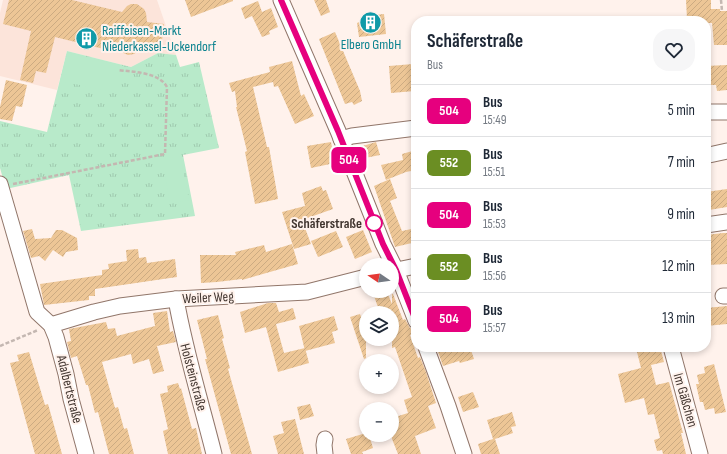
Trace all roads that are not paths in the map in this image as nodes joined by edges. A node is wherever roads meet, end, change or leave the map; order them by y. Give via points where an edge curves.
1 (281, 0) edge
2 (711, 112) edge
3 (727, 112) edge
4 (411, 129) edge
5 (341, 139) junction
6 (727, 151) edge
7 (711, 155) edge
8 (1, 187) edge
9 (727, 222) edge
10 (711, 224) edge
11 (389, 258) edge
12 (411, 267) edge
13 (399, 269) edge
14 (359, 279) edge
15 (399, 282) edge
16 (176, 299) junction
17 (411, 309) edge
18 (51, 325) junction
19 (428, 352) edge
20 (672, 352) edge
21 (325, 439) dead end
22 (86, 454) edge
23 (214, 454) edge
24 (325, 454) edge
25 (464, 454) edge
26 (700, 454) edge

1 - 5 street
2 - 3 street
4 - 5 street
5 - 11 street
6 - 7 street
8 - 18 street via 38,312
9 - 10 street
12 - 13 street
14 - 16 street, Weiler Weg via 307,292
15 - 17 street
16 - 18 street, Weiler Weg via 120,306
16 - 23 street, Holsteinstraße
18 - 22 street, Adalbertstraße
19 - 25 street
20 - 26 street, Im Gäßchen
21 - 24 street

